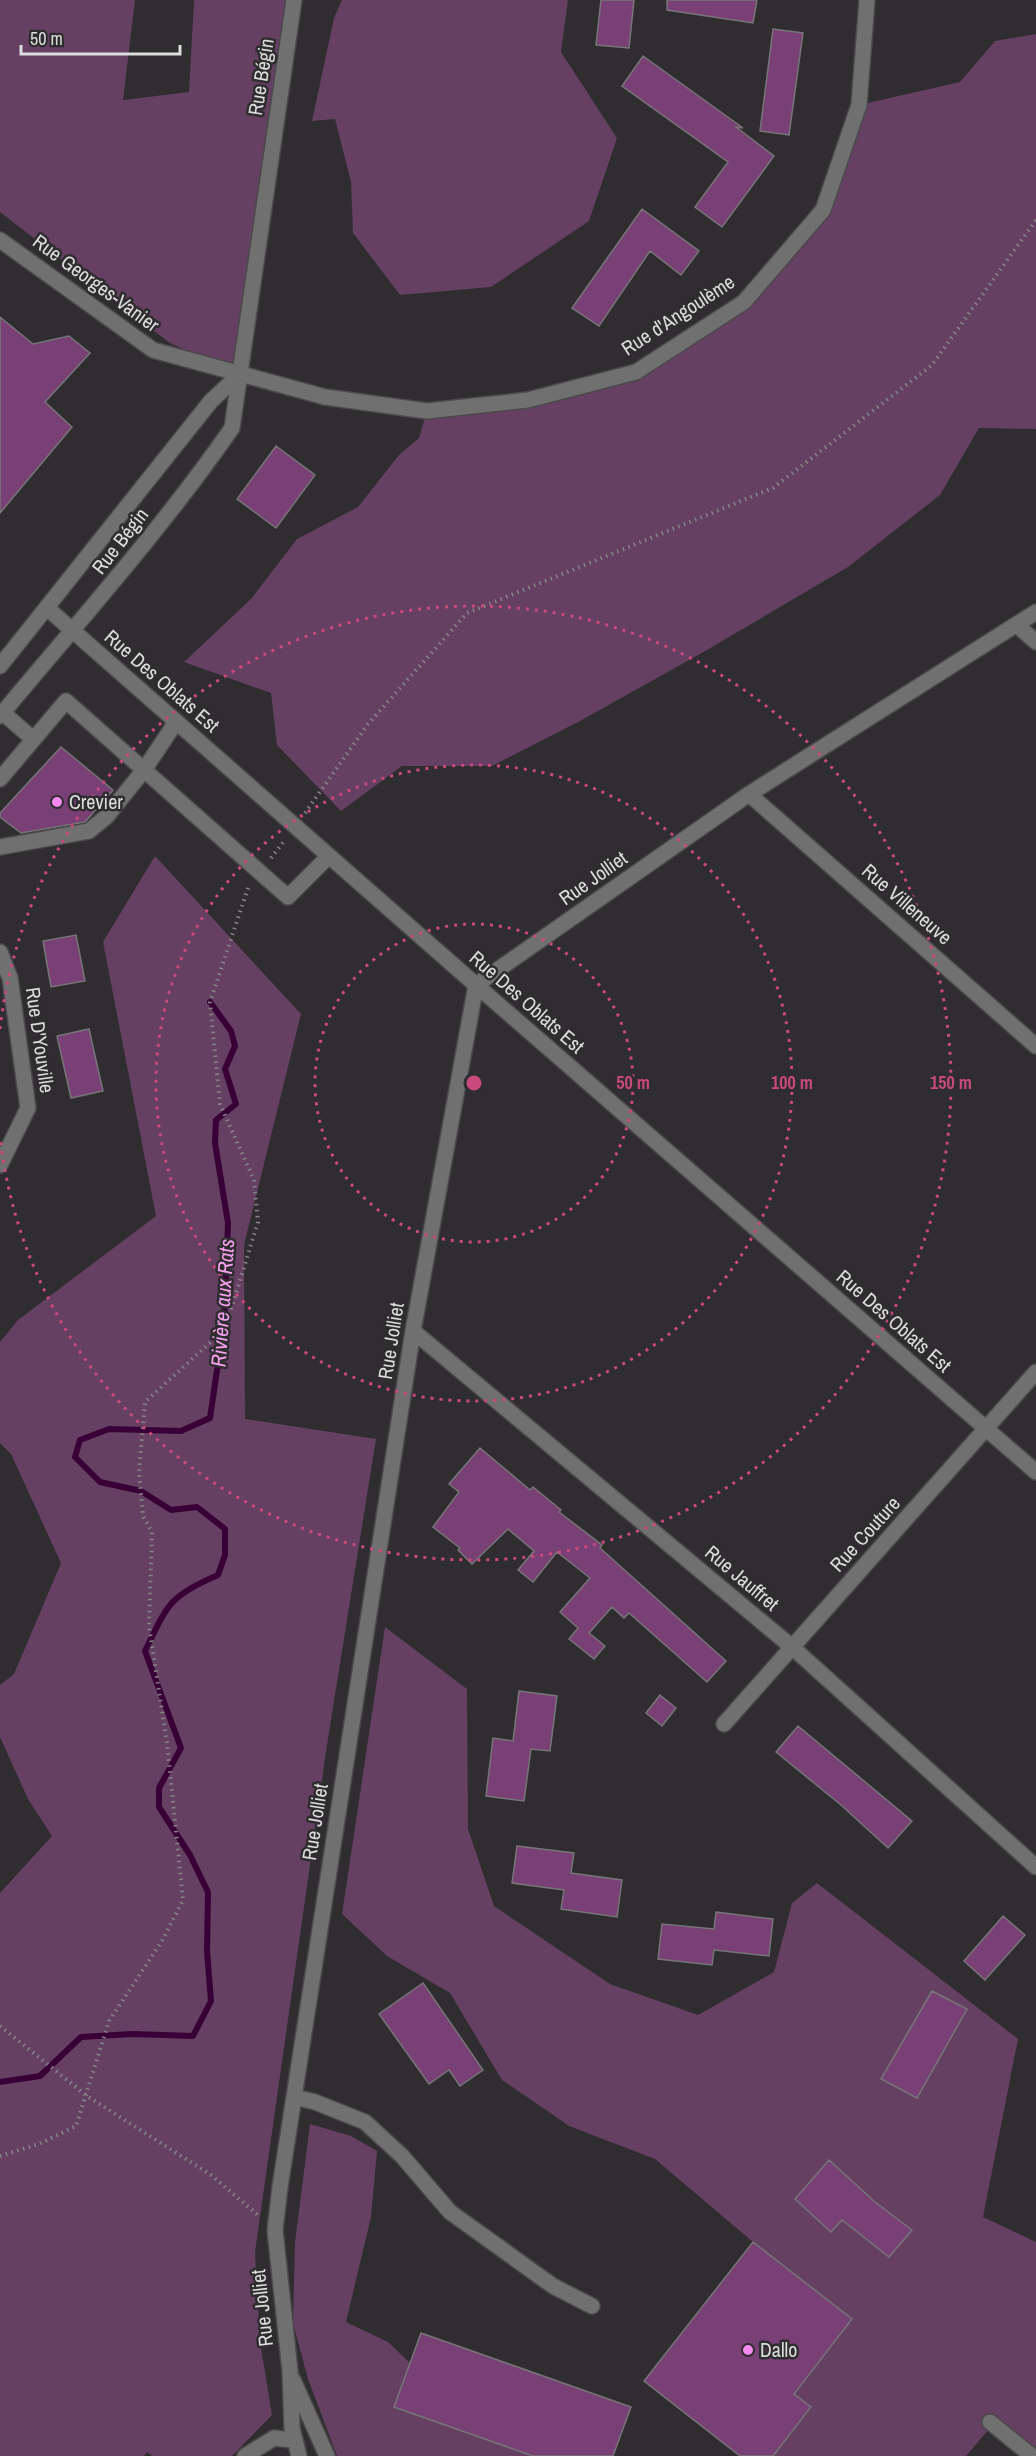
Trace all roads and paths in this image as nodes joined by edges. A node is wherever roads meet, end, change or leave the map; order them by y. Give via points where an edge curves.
1 (294, 0) edge
2 (867, 0) edge
3 (1036, 220) edge
4 (0, 240) edge
5 (239, 375) junction
6 (48, 608) junction
7 (1036, 612) edge
8 (1017, 625) junction
9 (73, 631) junction
10 (1036, 642) edge
11 (0, 666) edge
12 (1, 715) edge
13 (176, 722) junction
14 (33, 740) junction
15 (144, 770) junction
16 (0, 779) edge
17 (749, 794) junction
18 (296, 826) junction
19 (0, 847) edge
20 (329, 856) junction
21 (260, 872) junction
22 (0, 952) edge
23 (476, 985) junction
24 (1036, 1046) edge
25 (0, 1165) edge
26 (413, 1331) junction
27 (1036, 1372) edge
28 (986, 1430) junction
29 (1036, 1472) edge
30 (792, 1647) junction
31 (724, 1724) dead end
32 (1036, 1867) edge
33 (0, 2026) edge
34 (87, 2096) junction
35 (294, 2097) junction
36 (0, 2157) edge
37 (275, 2230) junction
38 (592, 2306) dead end
39 (290, 2372) junction
40 (990, 2422) dead end
41 (293, 2440) junction
42 (245, 2456) edge
43 (299, 2456) edge
44 (327, 2456) edge
45 (1032, 2456) edge

1 - 5 street, Rue Bégin
2 - 5 street, Rue d'Angoulème via 859,105 823,210 744,302 636,372 528,400 427,411 325,397
3 - 18 path via 932,365 773,488 467,613 368,724
4 - 5 street, Rue Georges-Vanier via 153,350
5 - 6 street, Rue Bégin via 212,401
5 - 9 street, Rue Bégin via 232,428
6 - 9 street, Rue Des Oblats Est
6 - 11 street, Rue Bégin
7 - 8 street, Rue Jolliet
8 - 10 street
8 - 17 street, Rue Jolliet
9 - 12 street, Rue Bégin
9 - 13 street, Rue Des Oblats Est
12 - 14 street
13 - 15 street
13 - 18 street, Rue Des Oblats Est
14 - 15 street via 66,701
14 - 16 street
15 - 19 street via 106,818 89,831
15 - 21 street
17 - 23 street, Rue Jolliet
17 - 24 street, Rue Villeneuve
18 - 20 street, Rue Des Oblats Est
18 - 21 path
20 - 21 street via 288,897
20 - 23 street, Rue Des Oblats Est
21 - 34 path via 249,886 210,1002 220,1104 254,1180 258,1222 225,1329 145,1402 139,1471 143,1516 152,1532 149,1626 167,1743 183,1900 162,1941 109,2022
22 - 25 street, Rue D'Youville via 9,978 28,1108
23 - 26 street, Rue Jolliet
23 - 28 street, Rue Des Oblats Est
26 - 30 street, Rue Jauffret
26 - 35 street, Rue Jolliet
27 - 28 street, Rue Couture
28 - 29 street, Rue Des Oblats Est
28 - 30 street, Rue Couture
30 - 31 street, Rue Couture
30 - 32 street, Rue Jauffret
33 - 34 path
34 - 36 path via 76,2126
34 - 37 path via 211,2175
35 - 37 street, Rue Jolliet
35 - 38 street via 365,2122 402,2156 450,2212 553,2286
37 - 39 street, Rue Jolliet
39 - 41 street, Rue Jolliet
39 - 44 street, Rue Jolliet
40 - 45 street
41 - 42 street via 274,2438
41 - 43 street, Rue Jolliet

